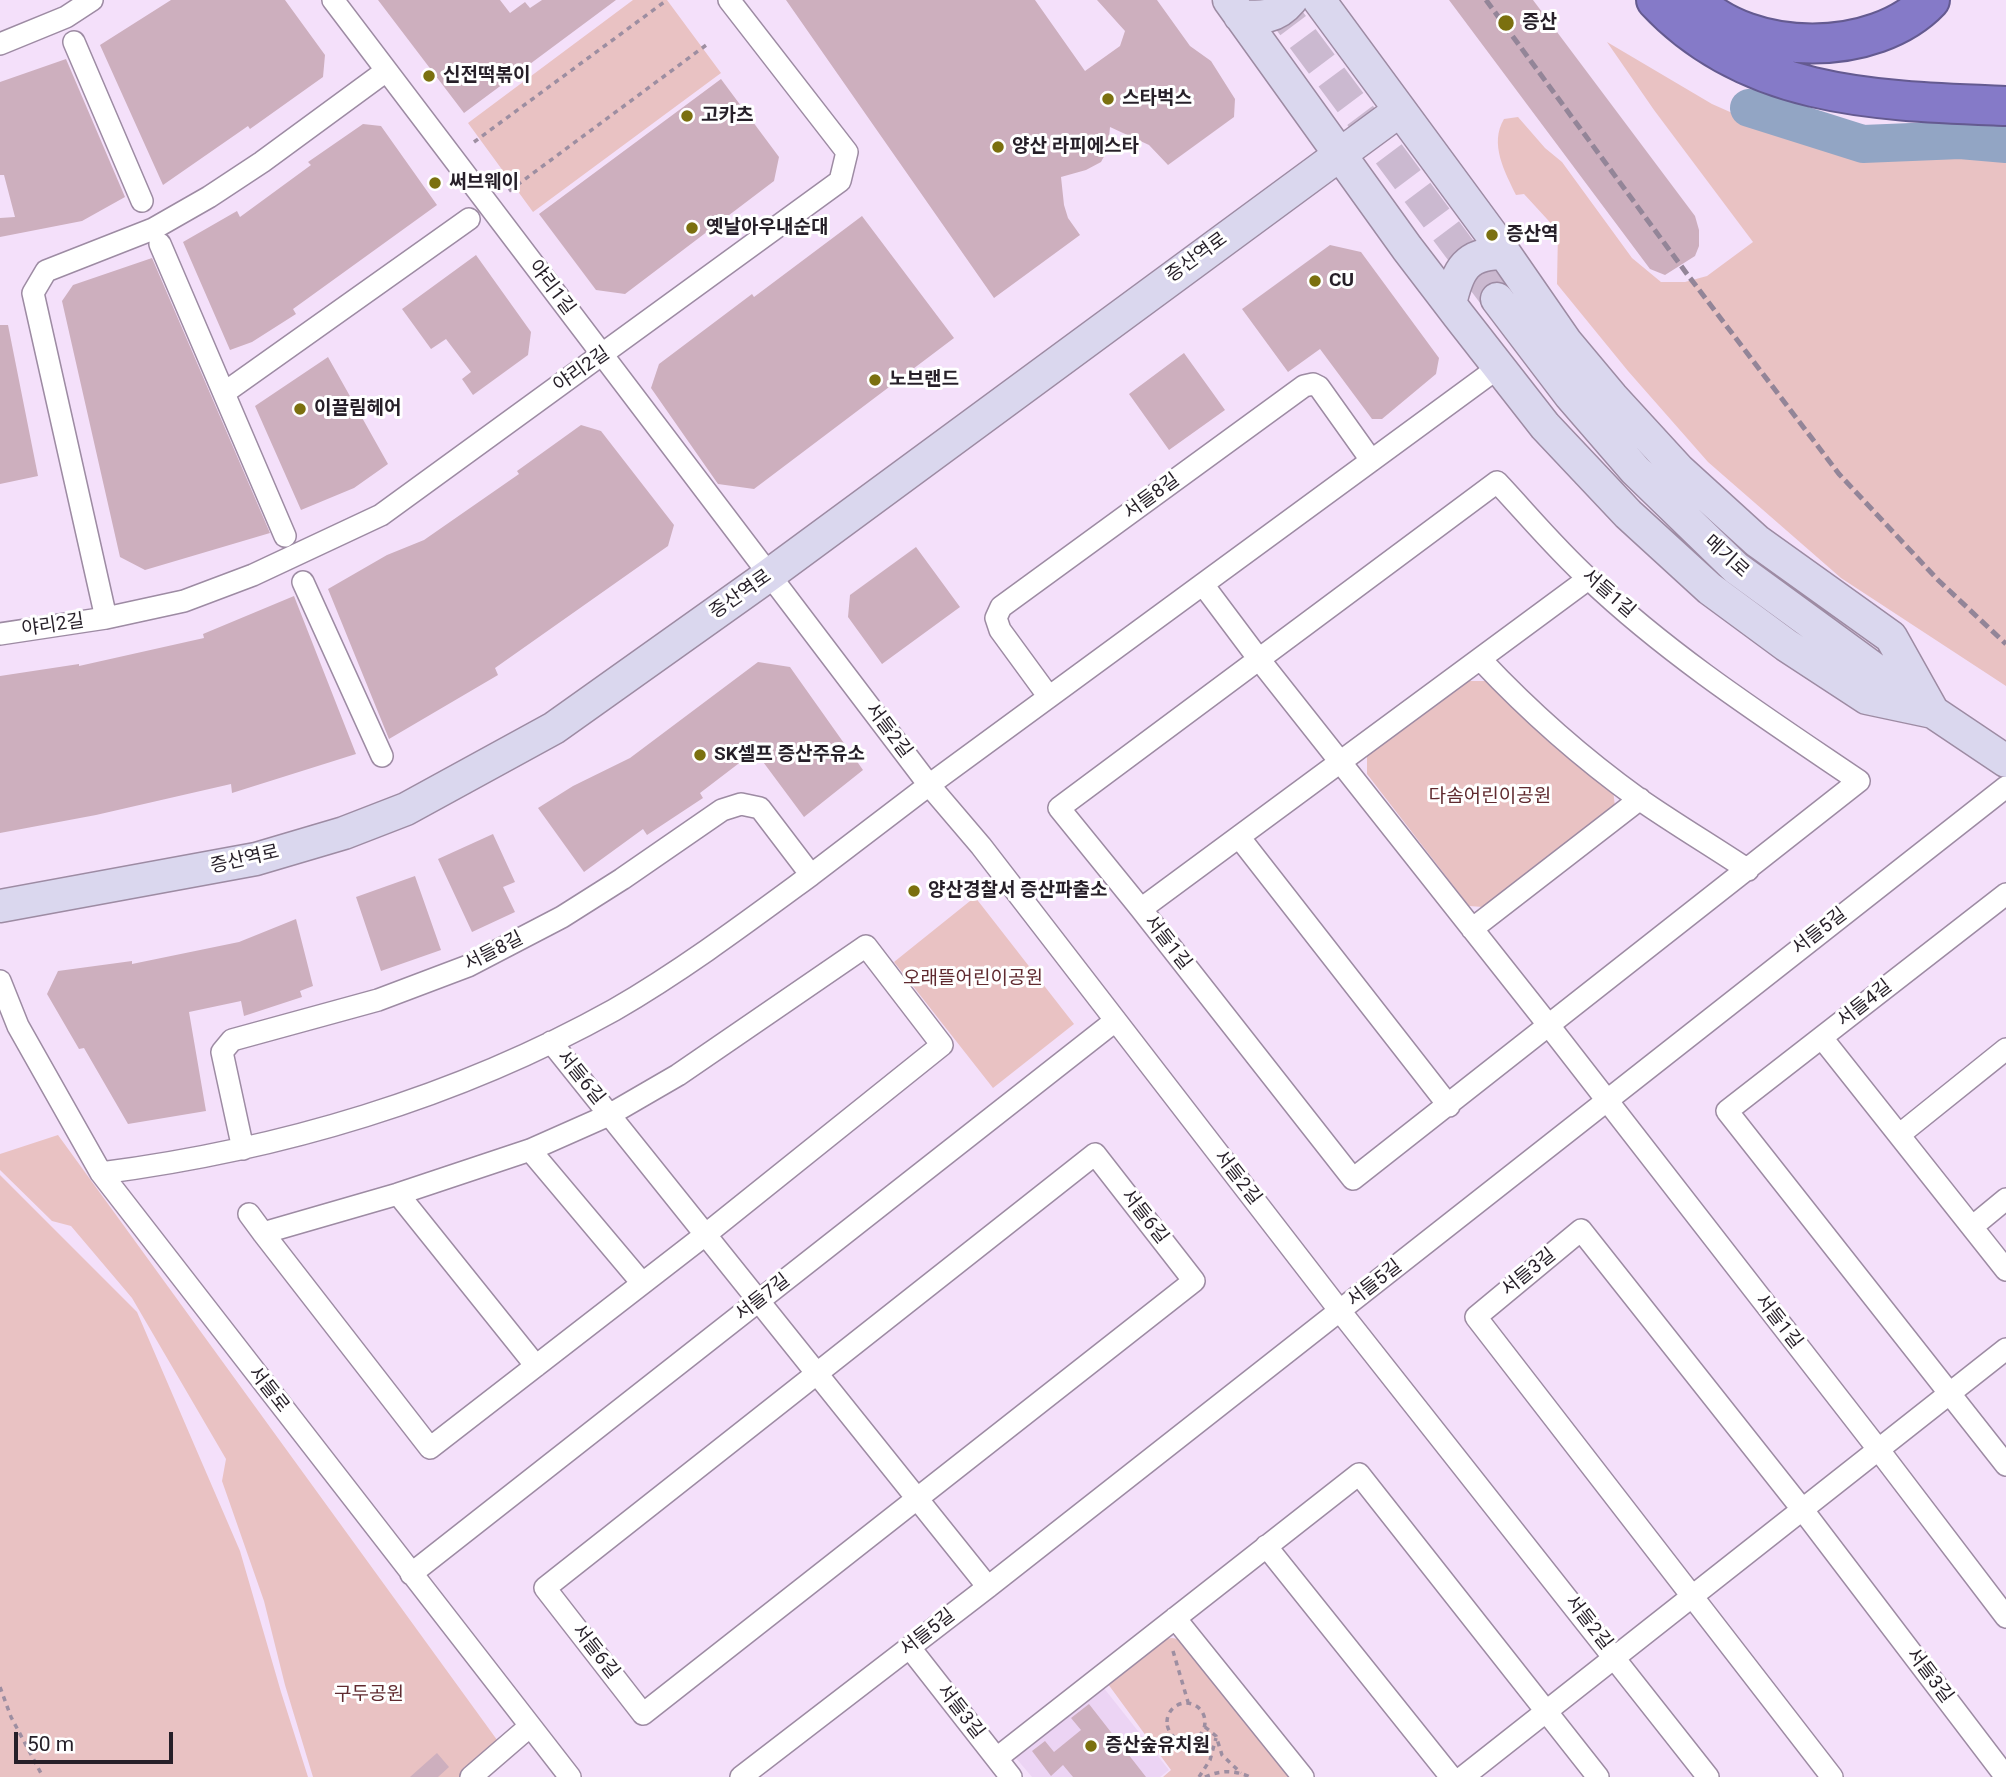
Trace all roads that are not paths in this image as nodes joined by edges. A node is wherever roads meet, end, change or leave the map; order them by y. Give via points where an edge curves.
1 (92, 0) edge
2 (333, 0) edge
3 (729, 0) edge
4 (1291, 0) edge
5 (1319, 0) edge
6 (1656, 0) edge
7 (1694, 0) edge
8 (1930, 0) edge
9 (1235, 8) edge
10 (74, 42) dead end
11 (0, 44) edge
12 (386, 71) junction
13 (2006, 106) edge
14 (1399, 111) junction
15 (1340, 153) junction
16 (142, 201) dead end
17 (469, 219) dead end
18 (160, 244) dead end
19 (1504, 253) junction
20 (1497, 299) tunnel mouth
21 (1450, 304) junction
22 (603, 356) junction
23 (1499, 367) junction
24 (224, 393) junction
25 (1371, 460) junction
26 (285, 536) dead end
27 (769, 575) junction
28 (1588, 579) junction
29 (303, 582) dead end
30 (1204, 586) junction
31 (106, 618) junction
32 (0, 634) edge
33 (1258, 658) junction
34 (1482, 660) junction
35 (1049, 697) junction
36 (1933, 712) junction
37 (382, 756) dead end
38 (2006, 761) edge
39 (1341, 763) junction
40 (929, 785) junction
41 (2006, 787) edge
42 (1640, 799) junction
43 (1239, 837) junction
44 (1748, 870) junction
45 (811, 875) junction
46 (2006, 894) edge
47 (0, 906) edge
48 (1141, 909) junction
49 (1472, 929) junction
50 (0, 981) edge
51 (1115, 1021) junction
52 (1550, 1027) junction
53 (1822, 1038) junction
54 (551, 1042) junction
55 (2006, 1049) edge
56 (1605, 1101) junction
57 (1449, 1106) junction
58 (609, 1115) junction
59 (1899, 1135) junction
60 (243, 1149) junction
61 (530, 1150) junction
62 (101, 1173) junction
63 (398, 1194) junction
64 (2006, 1199) edge
65 (249, 1214) dead end
66 (1972, 1227) junction
67 (263, 1233) junction
68 (705, 1235) junction
69 (2006, 1270) edge
70 (642, 1283) junction
71 (758, 1301) junction
72 (1340, 1311) junction
73 (2006, 1349) edge
74 (536, 1366) junction
75 (817, 1374) junction
76 (1951, 1395) junction
77 (1878, 1449) junction
78 (2006, 1465) edge
79 (917, 1499) junction
80 (1802, 1509) junction
81 (1266, 1546) junction
82 (411, 1574) junction
83 (988, 1587) junction
84 (1693, 1595) junction
85 (2006, 1617) edge
86 (1175, 1618) junction
87 (909, 1648) junction
88 (1615, 1657) junction
89 (1546, 1711) junction
90 (529, 1727) junction
91 (997, 1758) junction
92 (471, 1777) edge
93 (570, 1777) edge
94 (741, 1777) edge
95 (1011, 1777) edge
96 (1303, 1777) edge
97 (1451, 1777) edge
98 (1463, 1777) edge
99 (1598, 1777) edge
100 (1708, 1777) edge
101 (1832, 1777) edge
102 (2006, 1777) edge

1 - 11 street via 66,17
2 - 12 street, 야리1길
3 - 22 street, 야리2길 via 847,152 840,181
4 - 9 street via 1282,11 1264,18
5 - 14 street
6 - 13 highway via 1697,38 1760,72 1783,79 1829,92 1903,102
7 - 8 highway via 1748,33 1826,44 1880,33 1910,18
9 - 15 street
10 - 16 street
12 - 22 street, 야리1길
12 - 31 street, 야리2길 via 209,197 153,229 47,271 33,293
14 - 15 street, 증산역로
14 - 19 street
15 - 21 street
15 - 27 street, 증산역로
17 - 24 street
18 - 24 street
19 - 21 street via 1485,253 1464,265
19 - 36 street via 1566,342 1679,470 1757,541 1891,636
20 - 36 street, 메기로 via 1626,461 1736,568
21 - 23 street
22 - 27 street, 야리1길
22 - 31 street, 야리2길 via 381,515 184,601
23 - 25 street
23 - 36 street via 1545,426 1628,514 1710,589 1867,698
24 - 26 street
25 - 30 street
25 - 35 street, 서들8길 via 1319,387 1304,386 1001,607 996,618 1000,630
27 - 40 street, 서들2길
27 - 47 street, 증산역로 via 554,728 406,810 344,834 256,859
28 - 33 street, 서들1길 via 1497,482
28 - 34 street
28 - 44 street, 서들1길 via 1712,680 1859,781
29 - 37 street
30 - 33 street, 서들1길
30 - 35 street
31 - 32 street, 야리2길
33 - 39 street, 서들1길
33 - 48 street, 서들1길 via 1059,808
34 - 39 street
34 - 42 street via 1552,729
35 - 40 street
36 - 38 street, 메기로
39 - 43 street
39 - 49 street, 서들1길
40 - 45 street
40 - 51 street, 서들2길
41 - 56 street, 서들5길
42 - 44 street
42 - 49 street
43 - 48 street
43 - 57 street
44 - 52 street, 서들1길
45 - 54 street via 689,964
45 - 60 street, 서들8길 via 760,808 741,804 722,810 562,917 468,966 378,1000 232,1040 222,1052
46 - 53 street, 서들4길
48 - 57 street, 서들1길 via 1353,1179
49 - 52 street, 서들1길
50 - 62 street, 서들로 via 18,1026
51 - 71 street, 서들7길
51 - 72 street, 서들2길
52 - 56 street, 서들1길
52 - 57 street, 서들1길
53 - 59 street, 서들4길
53 - 76 street via 1727,1111
54 - 58 street, 서들6길
54 - 60 street via 466,1082 344,1123
55 - 59 street
56 - 72 street, 서들5길
56 - 77 street, 서들1길
58 - 61 street, 서들6길
58 - 68 street, 서들6길
58 - 68 street, 서들6길 via 678,1075 866,946 942,1045
59 - 66 street, 서들4길
60 - 62 street
61 - 63 street, 서들6길
61 - 70 street
62 - 82 street, 서들로
63 - 67 street, 서들6길
63 - 74 street
64 - 66 street
65 - 67 street, 서들6길
66 - 69 street, 서들4길
67 - 74 street, 서들6길 via 430,1448
68 - 70 street, 서들6길
68 - 71 street, 서들6길
70 - 74 street, 서들6길
71 - 75 street, 서들6길
71 - 82 street, 서들7길
72 - 83 street, 서들5길
72 - 88 street, 서들2길
73 - 76 street
75 - 79 street, 서들6길
75 - 79 street, 서들6길 via 545,1588 643,1714
75 - 79 street, 서들6길 via 1095,1154 1194,1281
76 - 77 street
76 - 78 street
77 - 80 street
77 - 85 street, 서들1길
79 - 83 street, 서들6길
80 - 84 street
80 - 84 street, 서들3길 via 1581,1230 1476,1317
80 - 102 street, 서들3길
81 - 86 street
81 - 89 street via 1359,1474
81 - 97 street
82 - 90 street, 서들로
83 - 87 street, 서들5길
84 - 88 street
84 - 101 street, 서들3길
86 - 91 street
86 - 96 street
87 - 91 street, 서들3길
87 - 94 street, 서들5길
88 - 89 street
88 - 100 street, 서들2길
89 - 98 street
89 - 99 street
90 - 92 street
90 - 93 street, 서들로
91 - 95 street, 서들3길

